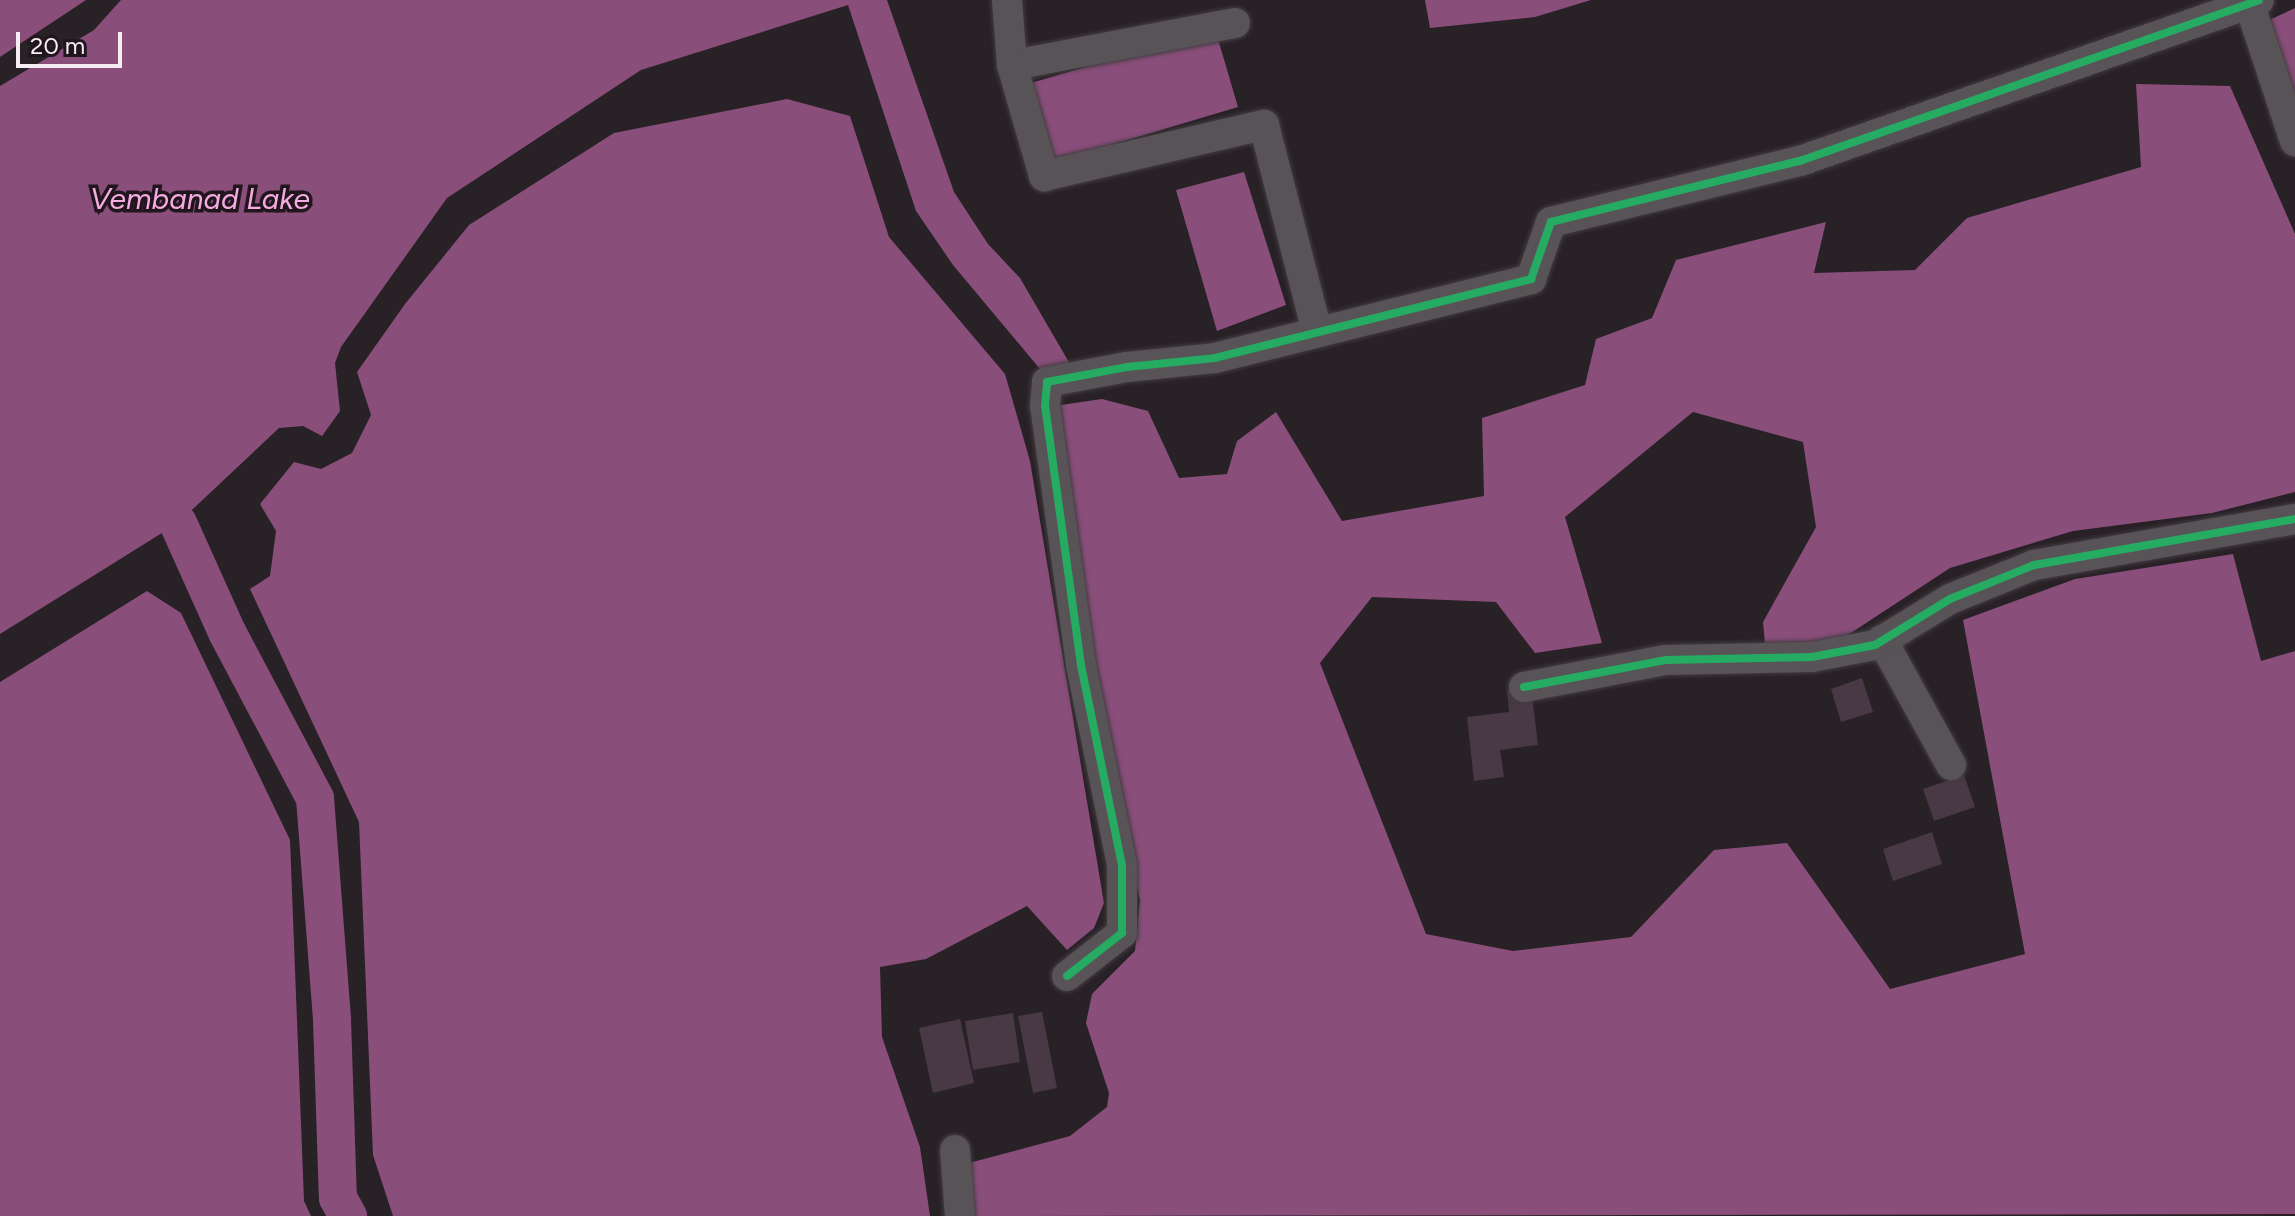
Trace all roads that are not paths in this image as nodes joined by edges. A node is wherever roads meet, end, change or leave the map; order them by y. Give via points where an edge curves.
1 (1007, 0) edge
2 (2252, 1) edge
3 (1235, 23) dead end
4 (1012, 65) junction
5 (2295, 141) edge
6 (1317, 332) junction
7 (2295, 519) edge
8 (1882, 640) junction
9 (1524, 687) dead end
10 (1951, 765) dead end
11 (1067, 976) dead end
12 (955, 1150) dead end
13 (960, 1216) edge

1 - 4 street
2 - 5 street
2 - 6 street via 1800,161 1551,222 1531,279
3 - 4 street
4 - 6 street via 1044,176 1264,125
6 - 11 street via 1215,358 1047,382 1045,406 1081,665 1122,865 1122,933
7 - 8 street via 2034,565 1950,599
8 - 9 street via 1812,657 1666,660
8 - 10 street
12 - 13 street

